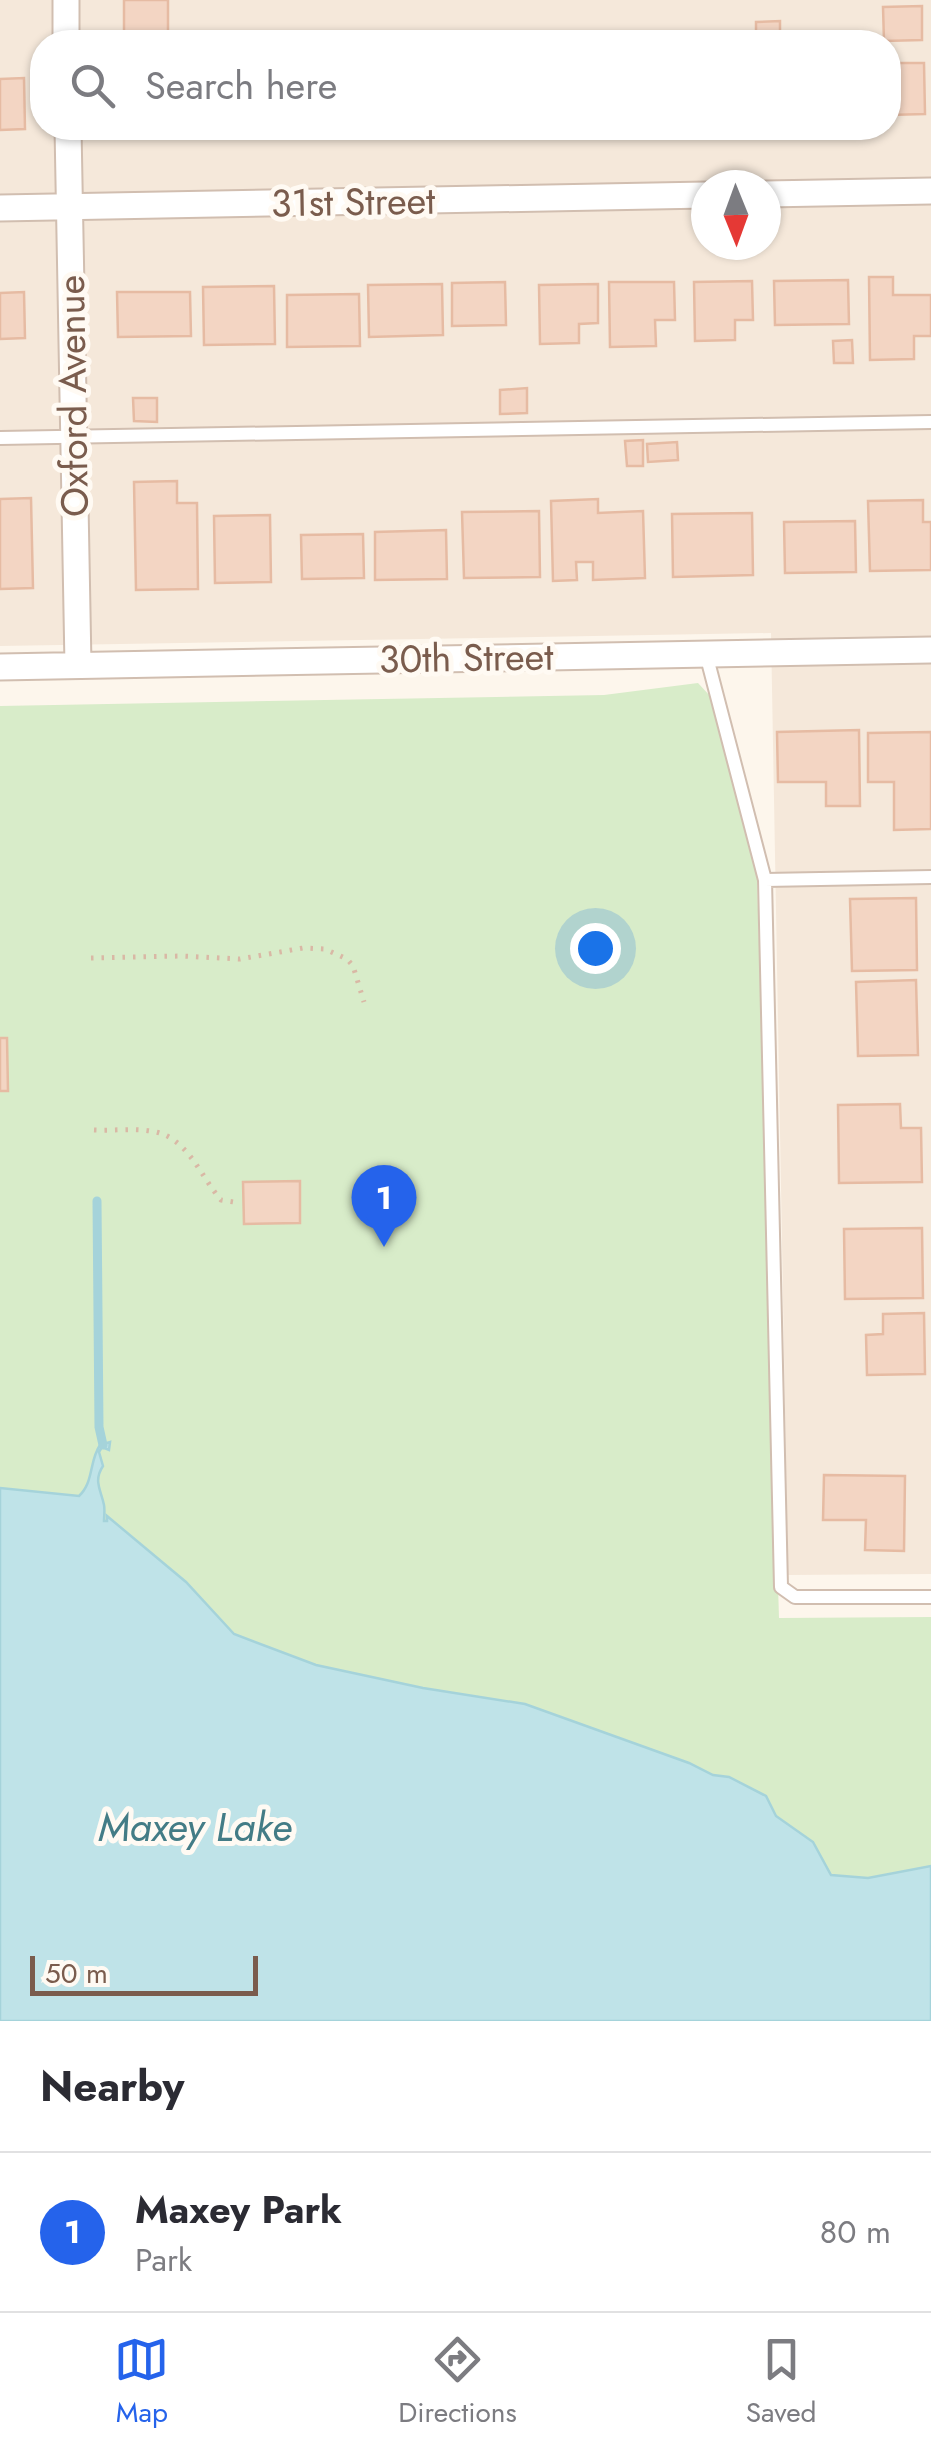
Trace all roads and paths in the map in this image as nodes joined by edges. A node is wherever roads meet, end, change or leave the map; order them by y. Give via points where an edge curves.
1 (66, 0) edge
2 (66, 30) edge
3 (68, 140) edge
4 (931, 192) edge
5 (781, 194) edge
6 (691, 195) edge
7 (70, 206) junction
8 (0, 208) edge
9 (931, 422) edge
10 (74, 436) junction
11 (0, 438) edge
12 (931, 650) edge
13 (706, 654) junction
14 (78, 665) junction
15 (0, 666) edge
16 (931, 877) edge
17 (765, 880) junction
18 (91, 958) dead end
19 (364, 1002) dead end
20 (94, 1130) dead end
21 (240, 1204) dead end
22 (931, 1597) edge

1 - 2 street
3 - 7 street, Oxford Avenue
4 - 5 street
6 - 7 street, 31st Street
7 - 8 street, 31st Street
7 - 10 street, Oxford Avenue
9 - 10 lane
10 - 11 lane
10 - 14 street, Oxford Avenue
12 - 13 street, 30th Street
13 - 14 street, 30th Street
13 - 17 lane
14 - 15 street, 30th Street
16 - 17 lane
17 - 22 lane via 782,1587 795,1597
18 - 19 path via 240,959 325,948 353,966
20 - 21 path via 165,1134 221,1200

